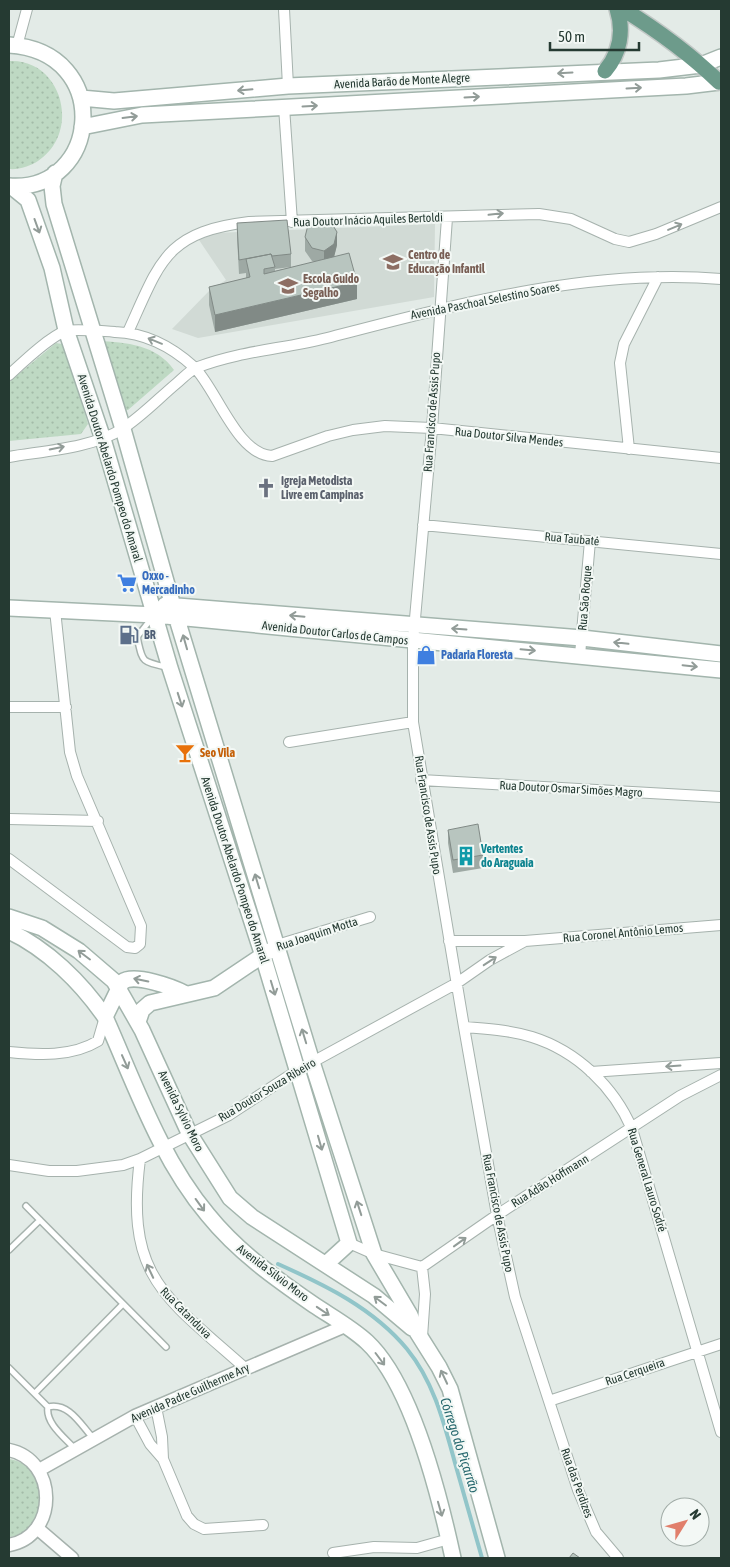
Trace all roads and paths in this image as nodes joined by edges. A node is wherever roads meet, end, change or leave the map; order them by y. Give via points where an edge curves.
1 (27, 9) edge
2 (284, 9) edge
3 (617, 9) edge
4 (623, 9) edge
5 (13, 45) edge
6 (721, 56) edge
7 (701, 64) junction
8 (605, 71) junction
9 (720, 82) edge
10 (288, 86) junction
11 (81, 98) junction
12 (284, 107) junction
13 (82, 127) junction
14 (55, 173) junction
15 (10, 187) edge
16 (721, 207) edge
17 (447, 218) junction
18 (292, 222) junction
19 (658, 277) junction
20 (721, 280) edge
21 (440, 308) junction
22 (66, 330) junction
23 (92, 332) junction
24 (128, 332) junction
25 (195, 368) junction
26 (9, 375) edge
27 (432, 428) junction
28 (122, 429) junction
29 (103, 439) junction
30 (629, 449) junction
31 (9, 457) edge
32 (721, 458) edge
33 (423, 525) junction
34 (590, 541) junction
35 (721, 554) edge
36 (9, 600) edge
37 (9, 608) edge
38 (153, 609) junction
39 (55, 610) junction
40 (175, 612) junction
41 (415, 625) junction
42 (582, 638) junction
43 (413, 641) junction
44 (721, 654) edge
45 (580, 655) junction
46 (170, 668) junction
47 (721, 670) edge
48 (9, 707) edge
49 (66, 707) junction
50 (413, 722) junction
51 (289, 742) dead end
52 (220, 760) junction
53 (200, 765) junction
54 (421, 780) junction
55 (721, 797) edge
56 (9, 820) edge
57 (98, 821) junction
58 (9, 859) edge
59 (9, 916) edge
60 (370, 917) dead end
61 (721, 925) edge
62 (9, 931) edge
63 (449, 941) junction
64 (525, 941) junction
65 (277, 946) junction
66 (263, 956) junction
67 (457, 983) junction
68 (119, 988) junction
69 (187, 995) junction
70 (105, 1017) junction
71 (138, 1022) junction
72 (464, 1026) junction
73 (9, 1052) edge
74 (312, 1062) junction
75 (721, 1063) edge
76 (298, 1070) junction
77 (591, 1072) junction
78 (721, 1074) edge
79 (632, 1129) junction
80 (189, 1133) junction
81 (163, 1147) junction
82 (140, 1159) junction
83 (9, 1165) edge
84 (26, 1206) dead end
85 (497, 1215) junction
86 (40, 1220) junction
87 (349, 1244) junction
88 (9, 1250) edge
89 (374, 1254) junction
90 (326, 1264) junction
91 (422, 1267) junction
92 (123, 1304) junction
93 (345, 1326) junction
94 (420, 1336) junction
95 (721, 1344) edge
96 (166, 1348) dead end
97 (698, 1351) junction
98 (9, 1368) edge
99 (244, 1368) junction
100 (35, 1394) junction
101 (549, 1401) junction
102 (48, 1407) junction
103 (156, 1407) junction
104 (135, 1416) junction
105 (721, 1432) edge
106 (93, 1438) junction
107 (74, 1449) junction
108 (9, 1450) edge
109 (163, 1459) junction
110 (39, 1470) junction
111 (263, 1525) dead end
112 (37, 1528) junction
113 (449, 1539) junction
114 (9, 1545) edge
115 (333, 1553) dead end
116 (72, 1558) edge
117 (453, 1558) edge
118 (497, 1558) edge
119 (618, 1558) edge

1 - 5 street
2 - 10 street
3 - 8 main road via 622,23 620,44 613,62
4 - 7 main road
5 - 11 main road via 34,48 50,55 74,80
6 - 7 main road, Avenida Barão de Monte Alegre
7 - 8 main road, Avenida Barão de Monte Alegre via 659,70
7 - 9 main road
8 -> 10 main road, Avenida Barão de Monte Alegre
12 -> 9 main road, Avenida Barão de Monte Alegre
10 -> 11 main road, Avenida Barão de Monte Alegre via 131,100
11 - 13 main road
13 -> 12 main road, Avenida Barão de Monte Alegre via 142,115
12 - 18 street
13 - 14 main road via 73,154
14 - 15 main road via 34,184
14 - 23 main road, Avenida Doutor Abelardo Pompeo do Amaral via 52,186 54,204
15 -> 22 main road, Avenida Doutor Abelardo Pompeo do Amaral via 28,200 52,268
17 -> 16 street, Rua Doutor Inácio Aquiles Bertoldi via 539,214 572,219 628,242
17 - 18 street, Rua Doutor Inácio Aquiles Bertoldi
17 - 21 street, Rua Francisco de Assis Pupo
18 - 24 street, Rua Doutor Inácio Aquiles Bertoldi via 217,226 190,237 172,250 159,266
19 - 20 street, Avenida Paschoal Selestino Soares
19 - 21 street, Avenida Paschoal Selestino Soares via 577,284
19 - 30 street via 624,344 620,363
21 - 25 street, Avenida Paschoal Selestino Soares via 324,338 235,354
21 - 27 street, Rua Francisco de Assis Pupo
22 - 23 street
22 - 26 street
22 - 29 main road, Avenida Doutor Abelardo Pompeo do Amaral
23 - 24 street
23 - 28 main road, Avenida Doutor Abelardo Pompeo do Amaral
25 -> 24 street via 166,345
25 - 27 street, Rua Doutor Silva Mendes via 236,428 252,448 265,456 353,430 385,426
25 - 28 street, Avenida Paschoal Selestino Soares
27 - 30 street, Rua Doutor Silva Mendes
27 - 33 street, Rua Francisco de Assis Pupo
28 - 29 street, Avenida Paschoal Selestino Soares
28 - 40 main road, Avenida Doutor Abelardo Pompeo do Amaral
31 -> 29 street, Avenida Paschoal Selestino Soares
29 - 38 main road, Avenida Doutor Abelardo Pompeo do Amaral
30 - 32 street, Rua Doutor Silva Mendes
33 - 34 street, Rua Taubaté
33 - 41 street, Rua Francisco de Assis Pupo
34 - 35 street, Rua Taubaté
34 - 42 street, Rua São Roque
36 - 38 main road, Avenida Doutor Carlos de Campos
37 - 39 main road, Avenida Doutor Carlos de Campos
38 - 39 main road, Avenida Doutor Carlos de Campos
38 - 40 main road, Avenida Doutor Carlos de Campos
38 - 46 main road, Avenida Doutor Abelardo Pompeo do Amaral
38 - 46 lane via 137,637 143,659
39 - 49 street
41 -> 40 main road, Avenida Doutor Carlos de Campos
40 - 43 main road, Avenida Doutor Carlos de Campos
52 -> 40 main road, Avenida Doutor Abelardo Pompeo do Amaral
42 -> 41 main road, Avenida Doutor Carlos de Campos
41 - 43 street, Rua Francisco de Assis Pupo
44 -> 42 main road, Avenida Doutor Carlos de Campos
42 - 45 street, Rua São Roque
43 -> 45 main road, Avenida Doutor Carlos de Campos
43 - 50 street, Rua Francisco de Assis Pupo
45 -> 47 main road, Avenida Doutor Carlos de Campos
46 -> 53 main road, Avenida Doutor Abelardo Pompeo do Amaral
48 - 49 street
49 - 57 street via 70,752 77,776
50 - 51 street
50 - 54 street, Rua Francisco de Assis Pupo
52 - 53 main road
65 -> 52 main road, Avenida Doutor Abelardo Pompeo do Amaral
53 - 66 main road, Avenida Doutor Abelardo Pompeo do Amaral
54 - 55 street, Rua Doutor Osmar Simões Magro
54 - 63 street, Rua Francisco de Assis Pupo
56 - 57 street
57 - 58 street via 141,926 140,944 134,948 127,947
68 -> 59 main road, Avenida Sylvio Moro via 100,966 79,951 42,928
60 - 65 street, Rua Joaquim Motta
61 - 64 street, Rua Coronel Antônio Lemos
62 - 70 main road, Avenida Silvio Moro via 22,937 78,983
63 - 64 street, Rua Coronel Antônio Lemos
63 - 67 street, Rua Francisco de Assis Pupo
67 -> 64 street, Rua Coronel Antônio Lemos
65 - 66 main road, Rua Joaquim Motta
74 -> 65 main road, Avenida Doutor Abelardo Pompeo do Amaral
66 - 69 main road, Rua Joaquim Motta via 214,988
66 -> 76 main road, Avenida Doutor Abelardo Pompeo do Amaral
67 - 72 street, Rua Francisco de Assis Pupo
67 - 74 street, Rua Doutor Souza Ribeiro
69 -> 68 main road via 138,978 127,979
68 - 70 main road
68 - 71 main road, Avenida Sylvio Moro
69 - 71 main road, Rua Joaquim Motta via 150,1003 142,1010
70 - 73 street via 98,1041 90,1046 47,1054
70 -> 81 main road, Avenida Silvio Moro
71 - 80 main road, Avenida Sylvio Moro
72 - 77 street, Rua General Lauro Sodré via 508,1031 534,1038 577,1060
72 - 85 street, Rua Francisco de Assis Pupo
74 - 76 street, Rua Doutor Souza Ribeiro
89 -> 74 main road, Avenida Doutor Abelardo Pompeo do Amaral
75 -> 77 street
76 - 80 street, Rua Doutor Souza Ribeiro via 230,1115
76 -> 87 main road, Avenida Doutor Abelardo Pompeo do Amaral
77 - 79 street, Rua General Lauro Sodré via 624,1109
78 - 79 street, Rua Adão Hoffmann via 680,1096
79 - 85 street, Rua Adão Hoffmann
79 - 97 street, Rua General Lauro Sodré
80 - 81 street, Rua Doutor Souza Ribeiro
80 - 90 main road, Avenida Sylvio Moro via 230,1198 252,1217
81 - 82 street, Rua Doutor Souza Ribeiro
81 -> 93 main road, Avenida Silvio Moro via 198,1202 234,1244 271,1275
82 - 83 street, Rua Doutor Souza Ribeiro via 77,1171
99 -> 82 street, Rua Catanduva via 164,1293 148,1269 136,1216
84 - 86 lane
91 -> 85 street, Rua Adão Hoffmann
85 - 101 street, Rua Francisco de Assis Pupo via 515,1297
86 - 88 lane
86 - 92 lane
87 - 89 street
87 - 90 main road
89 - 91 street
89 - 94 main road, Avenida Doutor Abelardo Pompeo do Amaral
94 -> 90 main road, Avenida Sylvio Moro via 374,1296
91 - 94 street via 425,1294
92 - 96 lane
92 - 100 lane
93 - 99 street, Avenida Padre Guilherme Ary
93 -> 113 main road, Avenida Silvio Moro via 384,1363 407,1404
118 -> 94 main road, Avenida Doutor Abelardo Pompeo do Amaral via 450,1389
95 - 97 street, Rua Cerqueira
97 - 101 street, Rua Cerqueira
97 - 105 street, Rua General Lauro Sodré
98 - 100 lane
99 - 103 street, Avenida Padre Guilherme Ary
100 - 102 lane
101 - 119 street, Rua das Perdizes via 578,1490 596,1532
102 - 106 lane via 61,1406 67,1410
102 - 107 lane via 52,1424
103 - 104 street, Avenida Padre Guilherme Ary
103 - 109 street
104 - 106 street, Avenida Padre Guilherme Ary
104 - 109 street via 150,1444
106 - 107 street, Avenida Padre Guilherme Ary
107 - 110 street, Avenida Padre Guilherme Ary
108 - 110 street via 29,1459
109 - 111 street via 187,1516 194,1524 204,1529
110 - 112 street via 45,1482 47,1506
112 - 114 street via 27,1538
112 - 116 street
113 - 115 street via 417,1548 374,1547
113 - 117 main road, Avenida Silvio Moro

